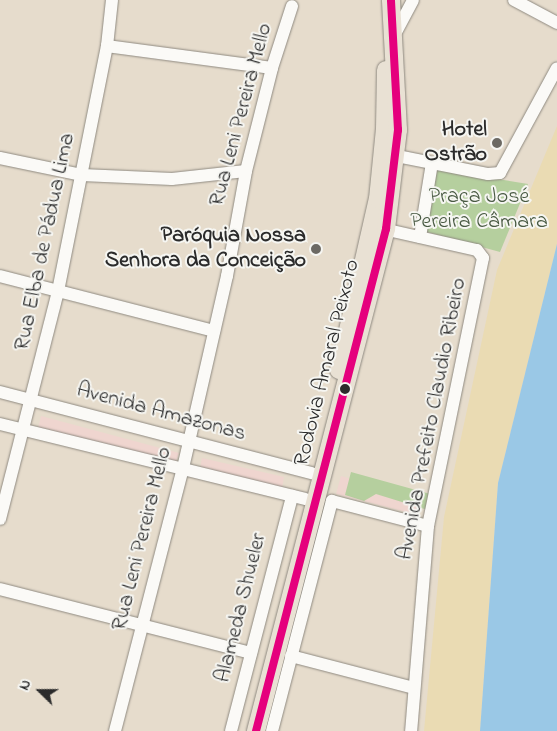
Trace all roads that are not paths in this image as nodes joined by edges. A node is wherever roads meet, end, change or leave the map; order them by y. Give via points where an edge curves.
1 (110, 0) edge
2 (381, 0) edge
3 (391, 0) edge
4 (413, 0) edge
5 (514, 0) edge
6 (292, 6) dead end
7 (557, 23) edge
8 (395, 34) junction
9 (107, 46) junction
10 (272, 68) junction
11 (557, 68) edge
12 (397, 156) junction
13 (0, 158) edge
14 (432, 163) junction
15 (246, 171) junction
16 (82, 175) junction
17 (380, 228) junction
18 (420, 237) junction
19 (0, 276) edge
20 (58, 291) junction
21 (214, 330) junction
22 (0, 392) edge
23 (31, 399) junction
24 (0, 424) edge
25 (23, 430) junction
26 (189, 439) junction
27 (183, 468) junction
28 (312, 473) junction
29 (298, 497) junction
30 (0, 520) edge
31 (428, 526) junction
32 (0, 589) edge
33 (141, 626) junction
34 (251, 653) junction
35 (291, 656) junction
36 (414, 688) junction
37 (115, 731) edge
38 (231, 731) edge
39 (244, 731) edge
40 (256, 731) edge
41 (272, 731) edge
42 (410, 731) edge

1 - 9 street, Rua Elba de Pádua Lima
2 - 17 highway, Rodovia Amaral Peixoto via 385,43 385,129
3 - 8 highway, Rodovia Amaral Peixoto
4 - 8 street
5 - 7 street
6 - 10 street, Rua Leni Pereira Mello
8 - 12 highway, Rodovia Amaral Peixoto
9 - 10 street
9 - 16 street, Rua Elba de Pádua Lima
10 - 15 street, Rua Leni Pereira Mello
11 - 14 street via 500,173
12 - 14 street
12 - 17 highway, Rodovia Amaral Peixoto
13 - 16 street
14 - 18 street
15 - 16 street via 172,179
15 - 21 street, Rua Leni Pereira Mello
16 - 20 street, Rua Elba de Pádua Lima
17 - 18 street
17 - 28 highway, Rodovia Amaral Peixoto
17 - 40 highway, Rodovia Amaral Peixoto
18 - 31 street, Avenida Prefeito Claudio Ribeiro via 477,250 481,253 482,264
19 - 20 street
20 - 21 street
20 - 23 street, Rua Elba de Pádua Lima
21 - 26 street, Rua Leni Pereira Mello
22 - 23 street, Avenida Amazonas
23 - 25 street, Rua Elba de Pádua Lima
23 - 26 street, Avenida Amazonas
24 - 25 street, Avenida Amazonas
25 - 27 street, Avenida Amazonas
25 - 30 street, Rua Elba de Pádua Lima
26 - 27 street, Rua Leni Pereira Mello
26 - 28 street, Avenida Amazonas
27 - 29 street, Avenida Amazonas
27 - 33 street, Rua Leni Pereira Mello
28 - 29 highway, Rodovia Amaral Peixoto
29 - 34 street, Alameda Shueler
29 - 39 highway, Rodovia Amaral Peixoto
31 - 35 street via 332,501
31 - 36 street, Avenida Prefeito Claudio Ribeiro
32 - 33 street
33 - 34 street
33 - 37 street, Rua Leni Pereira Mello
34 - 38 street, Alameda Shueler
35 - 36 street
35 - 41 street
36 - 42 street, Avenida Prefeito Claudio Ribeiro

